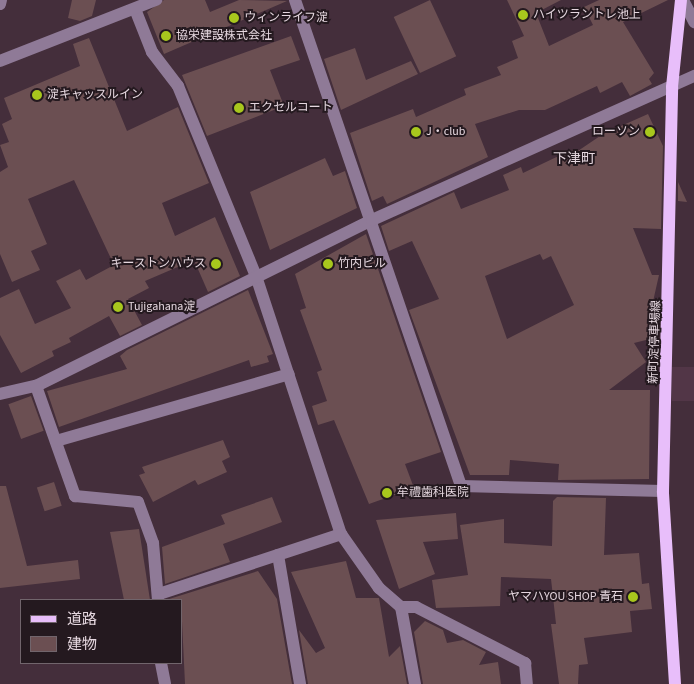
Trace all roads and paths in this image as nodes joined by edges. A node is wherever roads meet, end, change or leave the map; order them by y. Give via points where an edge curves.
1 (1, 0) edge
2 (156, 0) edge
3 (295, 0) edge
4 (682, 0) edge
5 (0, 4) edge
6 (135, 9) junction
7 (694, 22) edge
8 (0, 61) edge
9 (694, 76) edge
10 (672, 86) junction
11 (372, 220) junction
12 (256, 276) junction
13 (289, 374) junction
14 (36, 386) junction
15 (0, 394) edge
16 (56, 441) junction
17 (663, 491) junction
18 (341, 534) junction
19 (278, 555) junction
20 (158, 597) edge
21 (400, 607) junction
22 (161, 664) edge
23 (165, 684) edge
24 (300, 684) edge
25 (415, 684) edge
26 (528, 684) edge
27 (675, 684) edge

1 - 5 street
2 - 6 street
3 - 11 street
4 - 7 street
4 - 10 main road, 新町淀停車場線
6 - 8 street
6 - 12 street via 152,52 178,86
9 - 10 street
10 - 11 street
10 - 17 main road, 新町淀停車場線
11 - 12 street
11 - 17 street via 461,486
12 - 13 street
12 - 14 street
13 - 16 street
13 - 18 street
14 - 15 street
14 - 16 street
16 - 20 street via 75,496 138,502 153,543
17 - 27 main road, 新町淀停車場線
18 - 19 street
18 - 21 street via 379,588
19 - 20 street
19 - 24 street
21 - 25 street
21 - 26 street via 416,607 525,663
22 - 23 street

